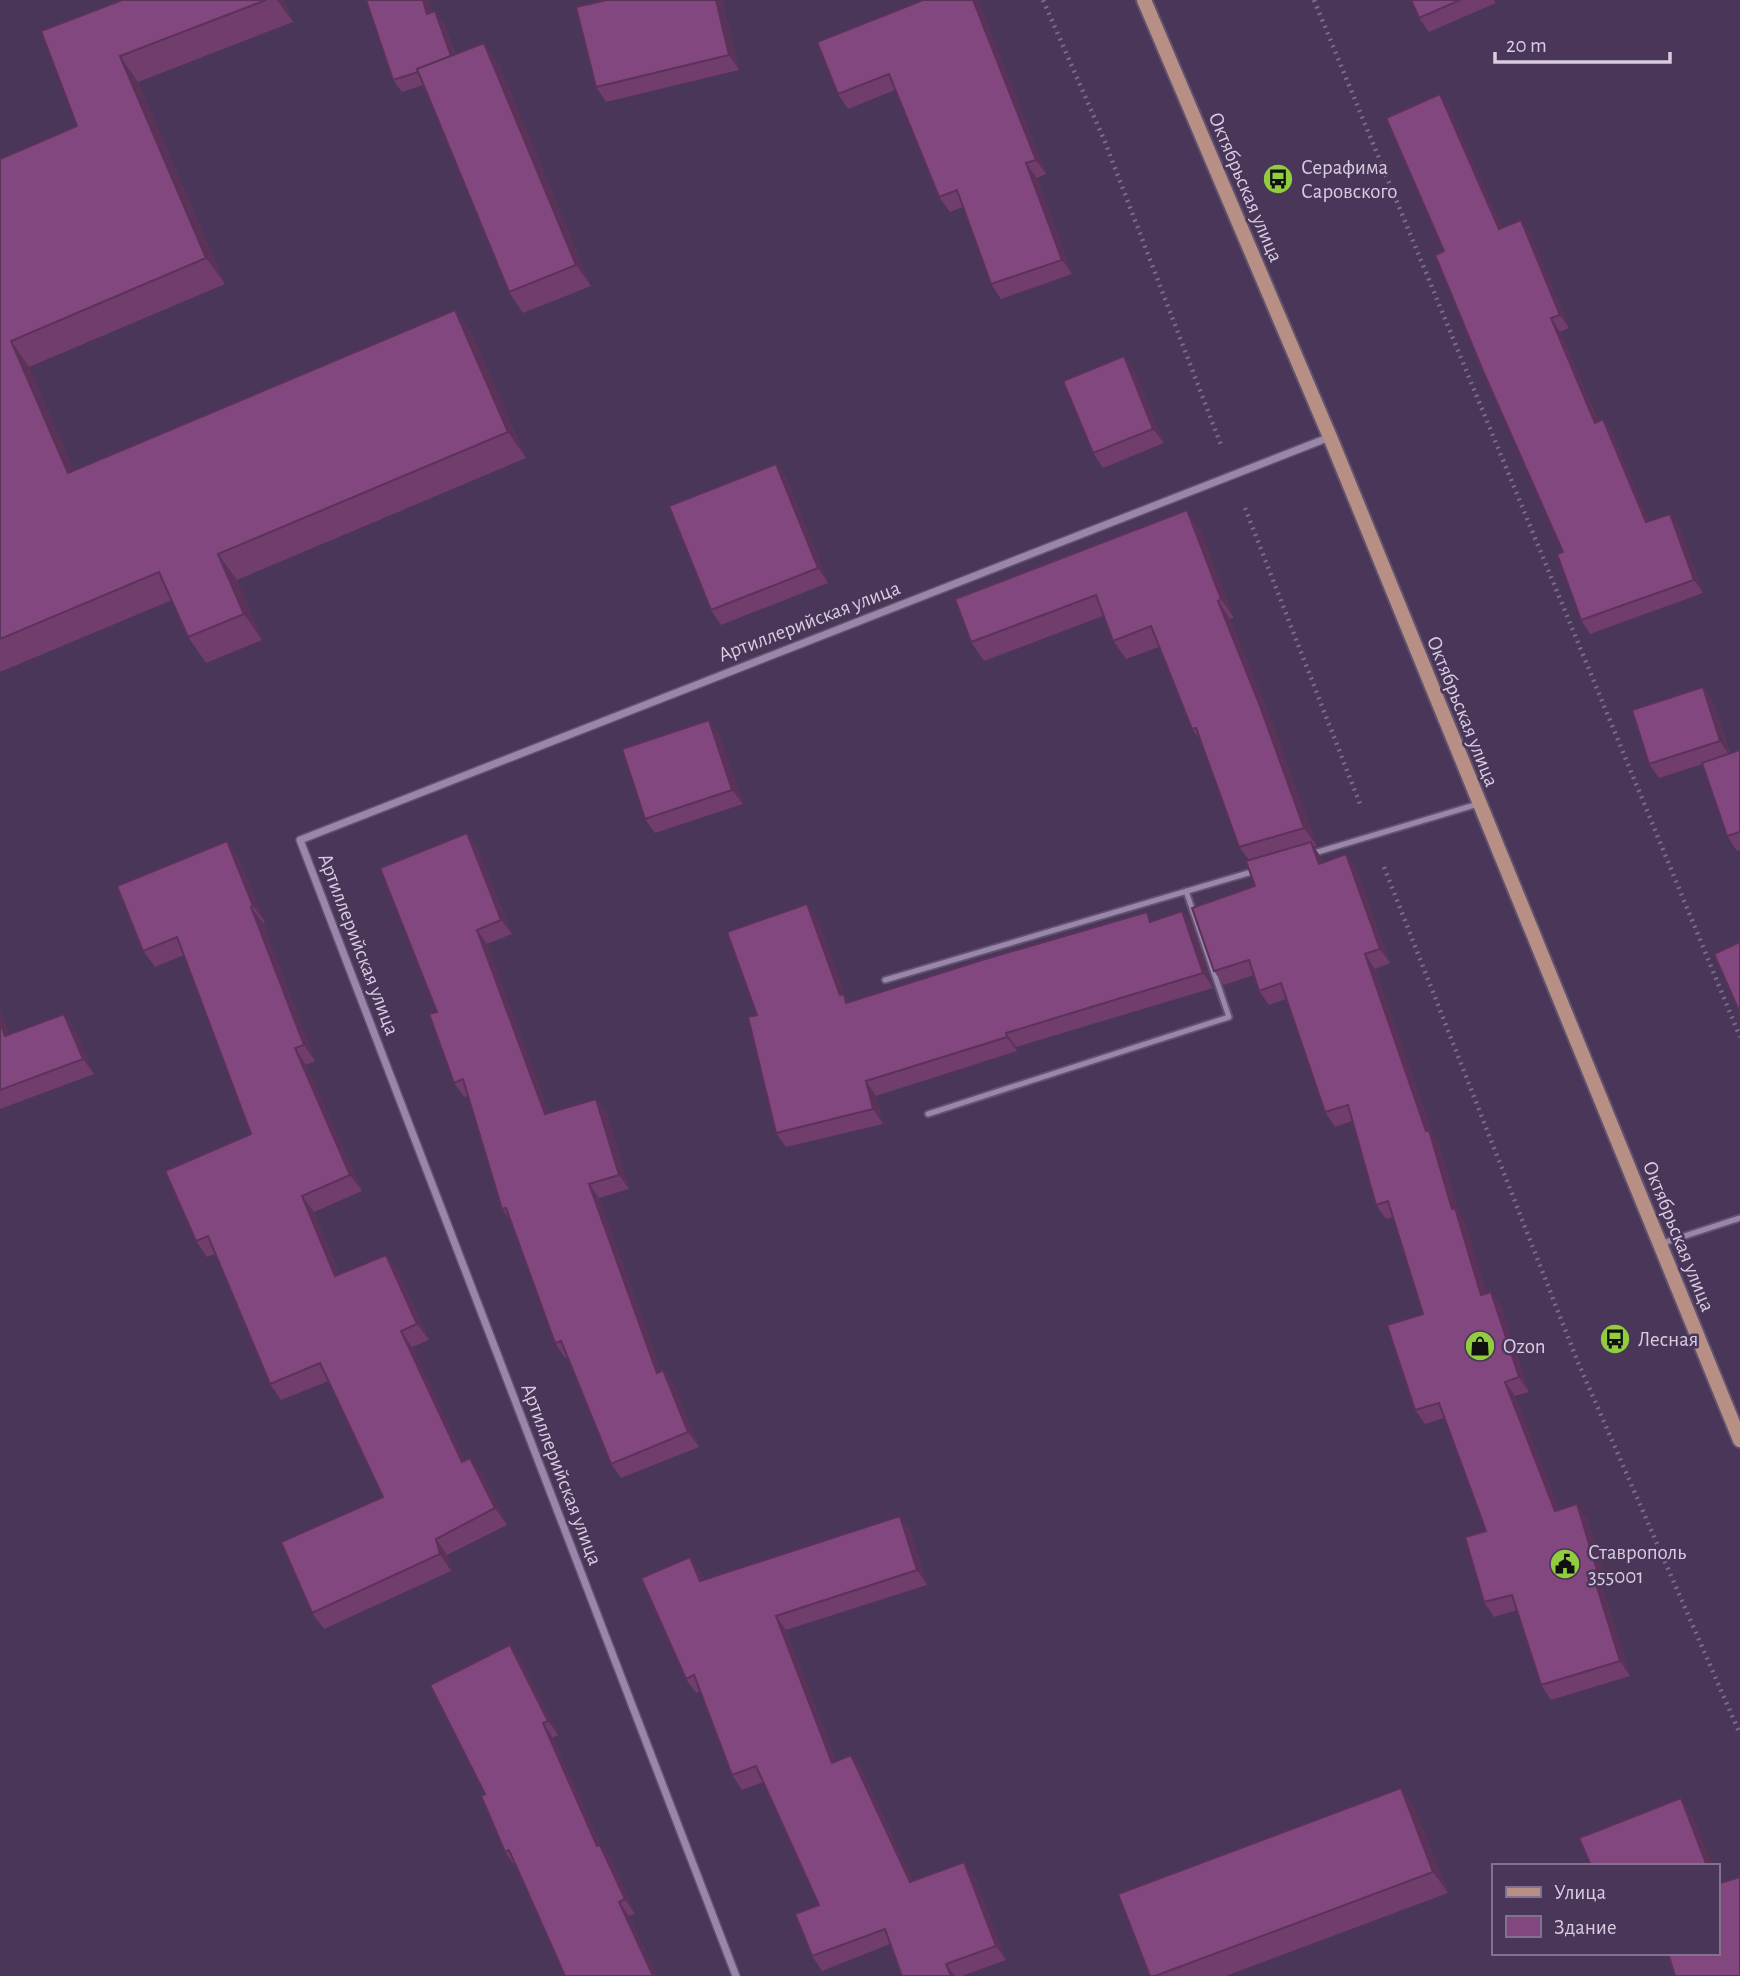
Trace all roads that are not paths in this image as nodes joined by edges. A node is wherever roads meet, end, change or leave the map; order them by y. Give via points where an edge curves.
1 (1144, 0) edge
2 (1330, 437) junction
3 (1478, 804) junction
4 (1306, 856) edge
5 (1266, 868) edge
6 (1186, 891) junction
7 (885, 980) dead end
8 (928, 1114) dead end
9 (1740, 1218) edge
10 (1660, 1245) junction
11 (1740, 1440) edge
12 (736, 1976) edge

1 - 2 main road, Октябрьская улица
2 - 3 main road, Октябрьская улица
2 - 12 street, Артиллерийская улица via 300,840
3 - 4 lane
3 - 10 main road, Октябрьская улица
5 - 6 lane
6 - 7 lane
6 - 8 lane via 1229,1017
9 - 10 lane
10 - 11 main road, Октябрьская улица

